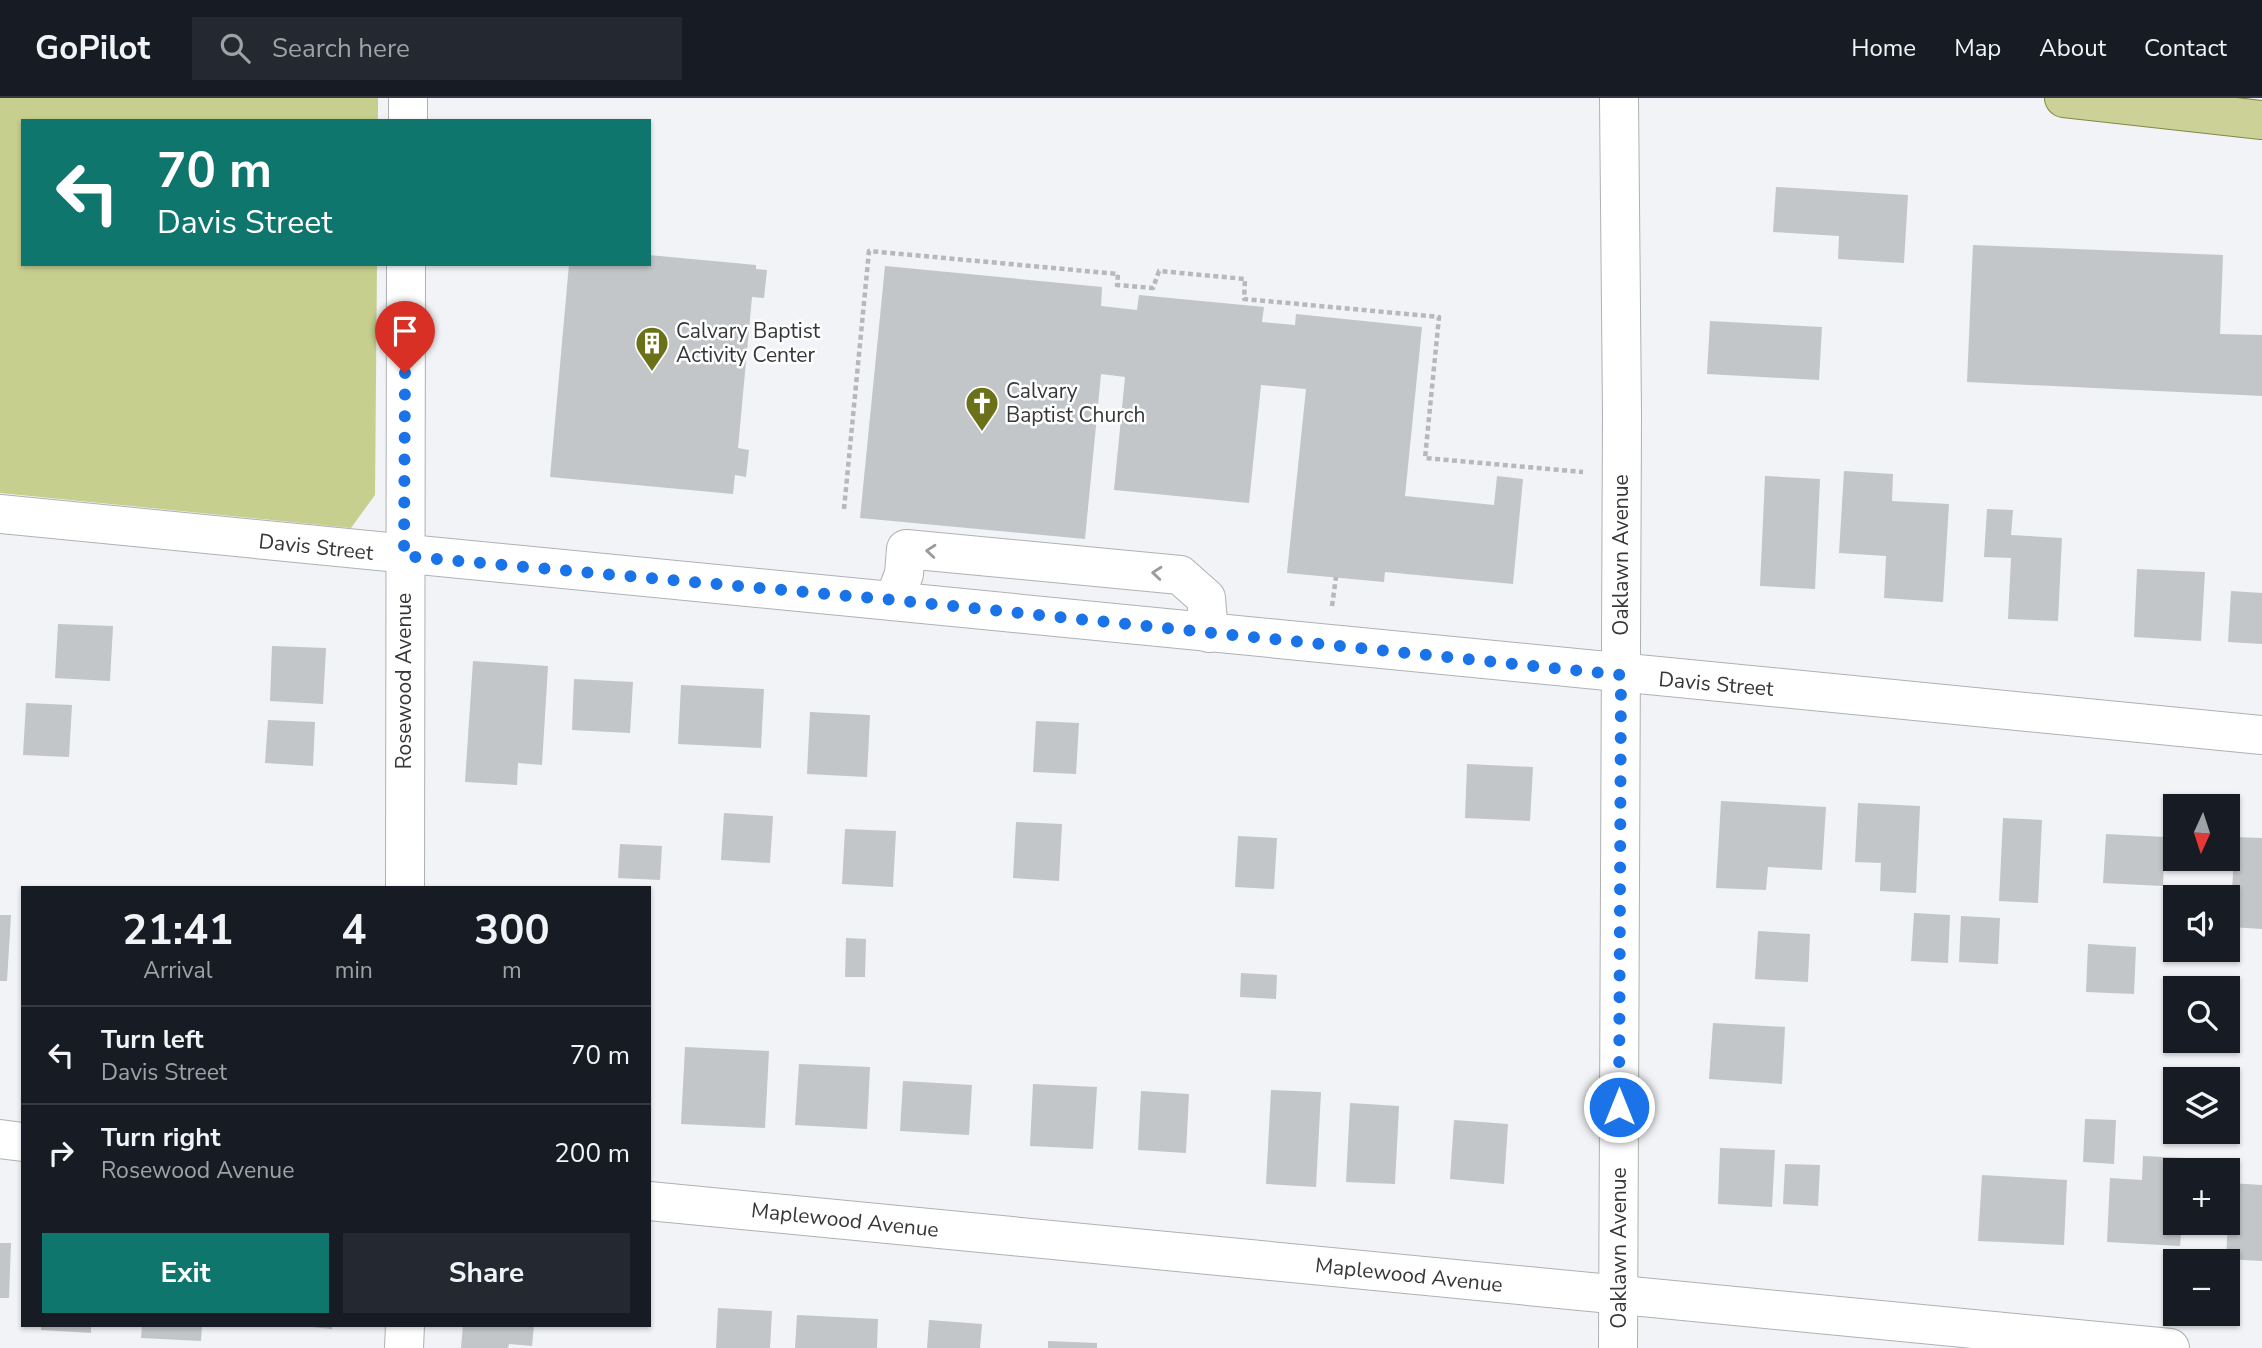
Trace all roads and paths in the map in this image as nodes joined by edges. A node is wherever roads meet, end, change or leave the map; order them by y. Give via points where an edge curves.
1 (408, 98) edge
2 (1619, 98) edge
3 (2063, 98) edge
4 (408, 119) edge
5 (2262, 120) edge
6 (407, 266) edge
7 (1622, 476) junction
8 (844, 509) dead end
9 (0, 514) edge
10 (404, 556) junction
11 (1336, 577) dead end
12 (894, 600) junction
13 (1332, 610) dead end
14 (1209, 633) junction
15 (1621, 675) junction
16 (2262, 735) edge
17 (405, 886) edge
18 (0, 1139) edge
19 (21, 1142) edge
20 (651, 1201) edge
21 (1619, 1296) junction
22 (405, 1327) edge
23 (404, 1348) edge
24 (1618, 1348) edge
25 (2169, 1348) edge

1 - 4 street
2 - 7 street, Oaklawn Avenue
3 - 5 main road
6 - 10 street, Rosewood Avenue
7 - 8 path via 1425,458 1438,317 1244,299 1245,279 1159,271 1153,288 1117,285 1118,275 869,251
7 - 15 street, Oaklawn Avenue
9 - 10 street, Davis Street
10 - 12 street, Davis Street
10 - 17 street, Rosewood Avenue
11 - 13 path
12 - 14 street, Davis Street
14 -> 12 street via 1206,598 1180,575 906,549 904,574
14 - 15 street, Davis Street
15 - 16 street, Davis Street
15 - 21 street, Oaklawn Avenue
18 - 19 street
20 - 21 street, Maplewood Avenue
21 - 24 street, Oaklawn Avenue
21 - 25 street, Maplewood Avenue
22 - 23 street

